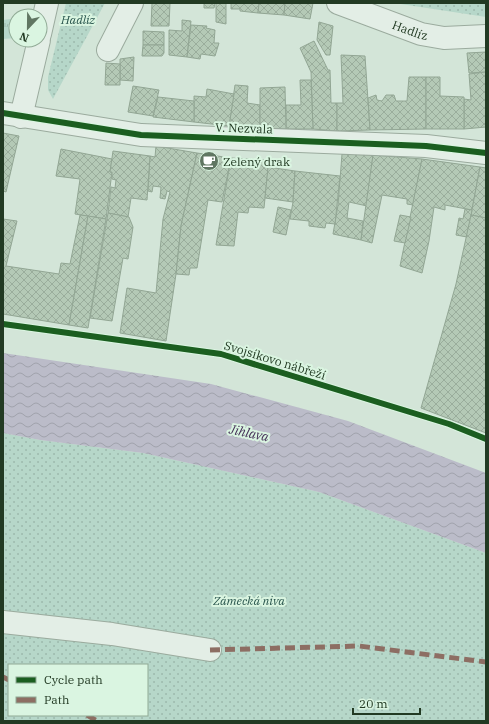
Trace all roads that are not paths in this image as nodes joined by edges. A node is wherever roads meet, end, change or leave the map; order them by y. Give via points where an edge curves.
1 (132, 3) edge
2 (338, 3) edge
3 (486, 36) edge
4 (35, 48) edge
5 (108, 50) dead end
6 (12, 115) edge
7 (486, 154) edge
8 (3, 622) edge
9 (210, 650) dead end

1 - 5 street
2 - 3 street, Hadlíz via 421,34 444,38
4 - 6 street, V. Nezvala
6 - 7 street, V. Nezvala via 141,135 426,146
8 - 9 street via 112,634

